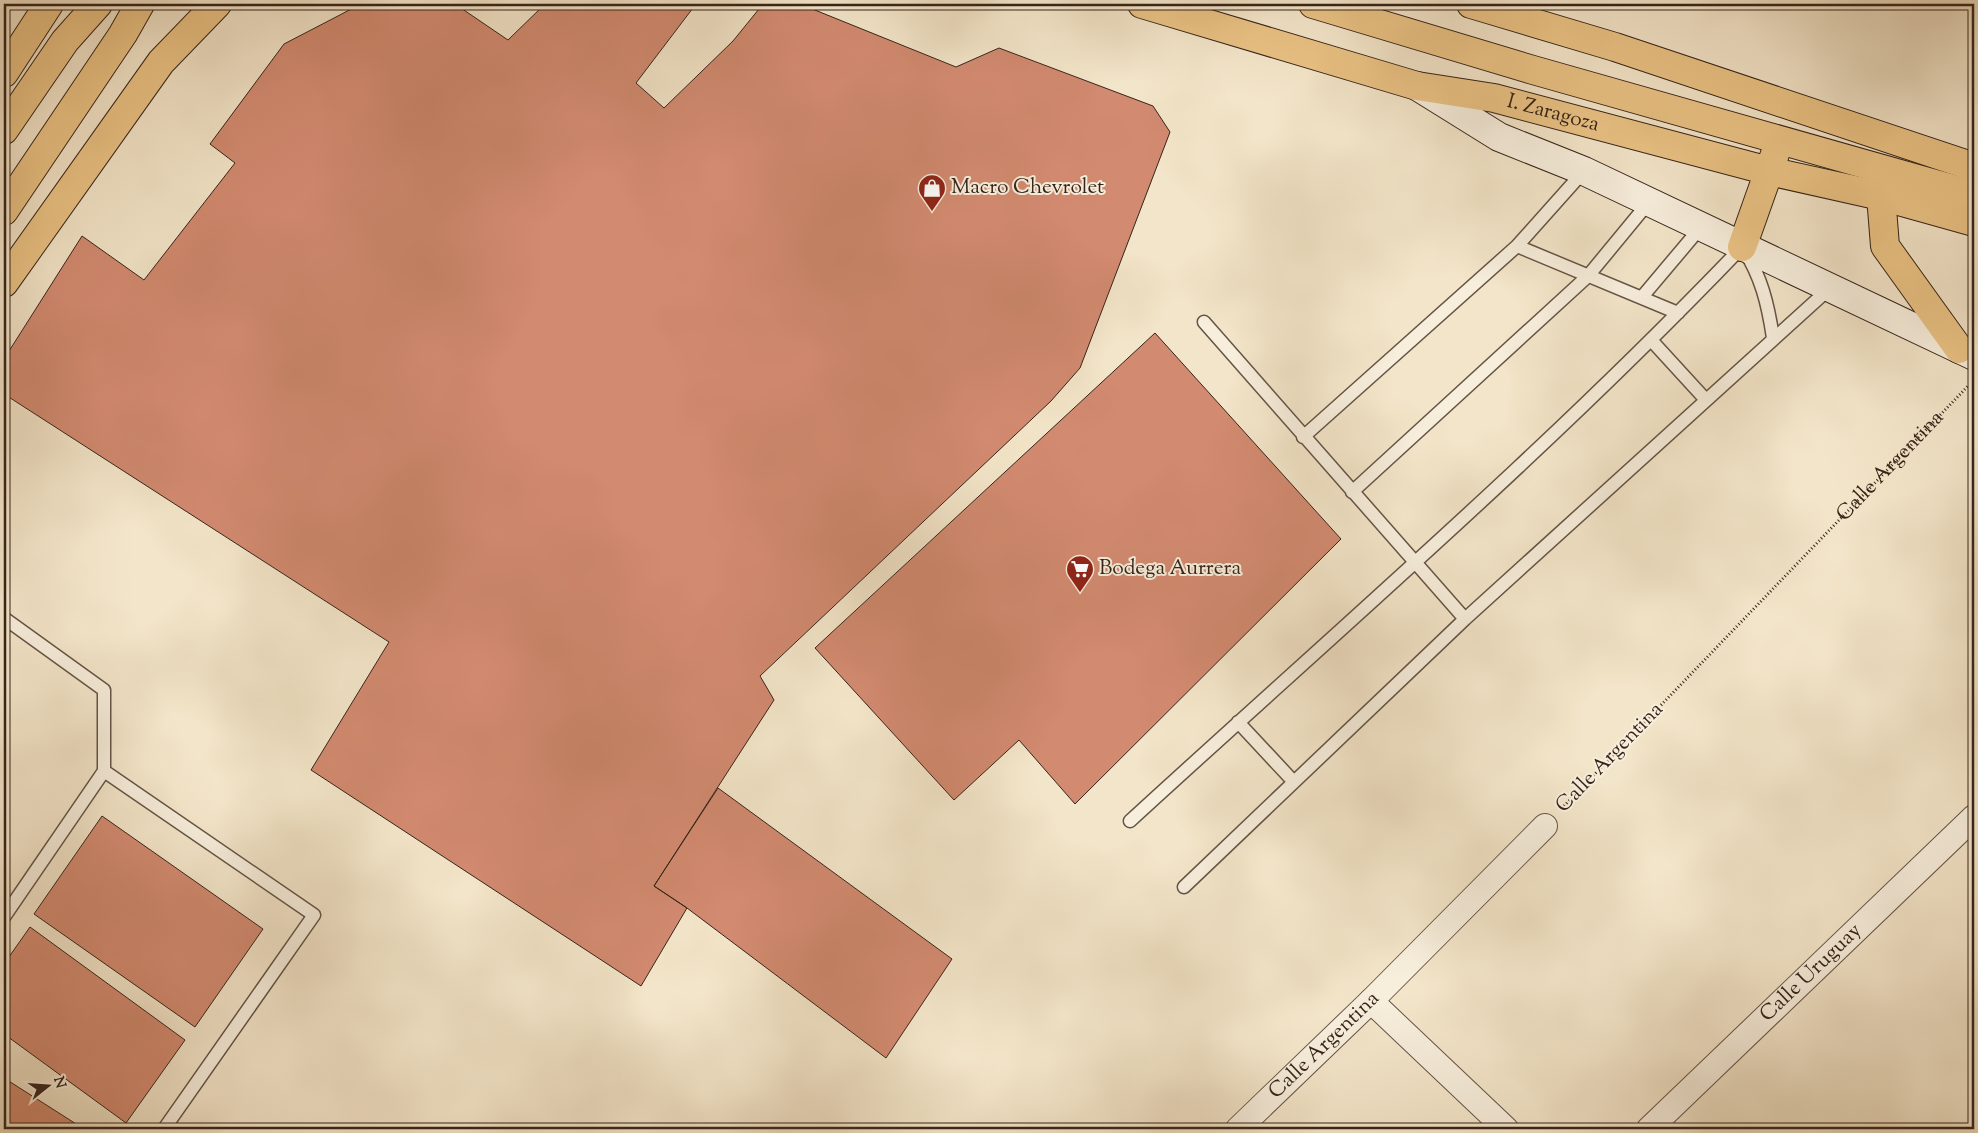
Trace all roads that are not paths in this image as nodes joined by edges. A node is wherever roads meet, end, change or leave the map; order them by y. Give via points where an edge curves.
1 (50, 4) edge
2 (98, 4) edge
3 (140, 4) edge
4 (217, 4) edge
5 (1142, 4) edge
6 (1313, 4) edge
7 (1471, 4) edge
8 (4, 73) edge
9 (1417, 86) junction
10 (7, 125) edge
11 (1781, 139) junction
12 (1974, 167) edge
13 (1584, 171) junction
14 (1769, 171) junction
15 (1881, 196) junction
16 (1648, 202) junction
17 (4, 211) edge
18 (1972, 212) edge
19 (1701, 227) junction
20 (1517, 246) junction
21 (1742, 246) junction
22 (1588, 276) junction
23 (4, 283) edge
24 (1830, 288) junction
25 (1642, 297) junction
26 (1678, 313) junction
27 (1204, 322) dead end
28 (1773, 338) junction
29 (1652, 341) junction
30 (1967, 353) edge
31 (1706, 400) junction
32 (1303, 437) junction
33 (1352, 492) junction
34 (1414, 563) junction
35 (4, 618) edge
36 (1465, 619) junction
37 (1238, 722) junction
38 (104, 771) junction
39 (1294, 781) junction
40 (1974, 817) edge
41 (1130, 821) dead end
42 (1545, 826) road end
43 (1184, 887) dead end
44 (4, 917) edge
45 (1371, 1001) junction
46 (164, 1129) edge
47 (1238, 1129) edge
48 (1506, 1129) edge
49 (1649, 1129) edge

1 - 8 main road
2 - 10 main road via 65,41
3 - 17 main road
4 - 23 main road via 161,62
5 - 9 main road, I. Zaragoza
6 - 11 main road
7 - 12 main road via 1615,47
9 - 13 street via 1499,137
9 - 14 main road, I. Zaragoza via 1494,98
11 - 14 main road
11 - 18 main road
13 - 16 street
13 - 20 lane
14 - 15 main road, I. Zaragoza
14 - 21 main road
15 - 18 main road, I. Zaragoza
15 - 30 main road via 1885,246
16 - 19 street
16 - 22 lane
19 - 21 street
19 - 25 lane
20 - 22 lane
20 - 32 lane
21 - 24 street
21 - 26 lane
21 - 28 lane via 1758,275 1769,307
22 - 25 lane
22 - 33 lane
24 - 28 lane
24 - 30 street
25 - 26 lane
26 - 29 lane
27 - 32 lane
28 - 31 lane
29 - 31 lane
29 - 34 lane
31 - 36 lane
32 - 33 lane
33 - 34 lane
34 - 36 lane
34 - 37 lane
35 - 38 lane via 104,690
36 - 39 lane
37 - 39 lane
37 - 41 lane
38 - 44 lane
38 - 46 lane via 314,915
39 - 43 lane
40 - 49 street, Calle Uruguay
42 - 45 street, Calle Argentina
45 - 47 street, Calle Argentina
45 - 48 street

